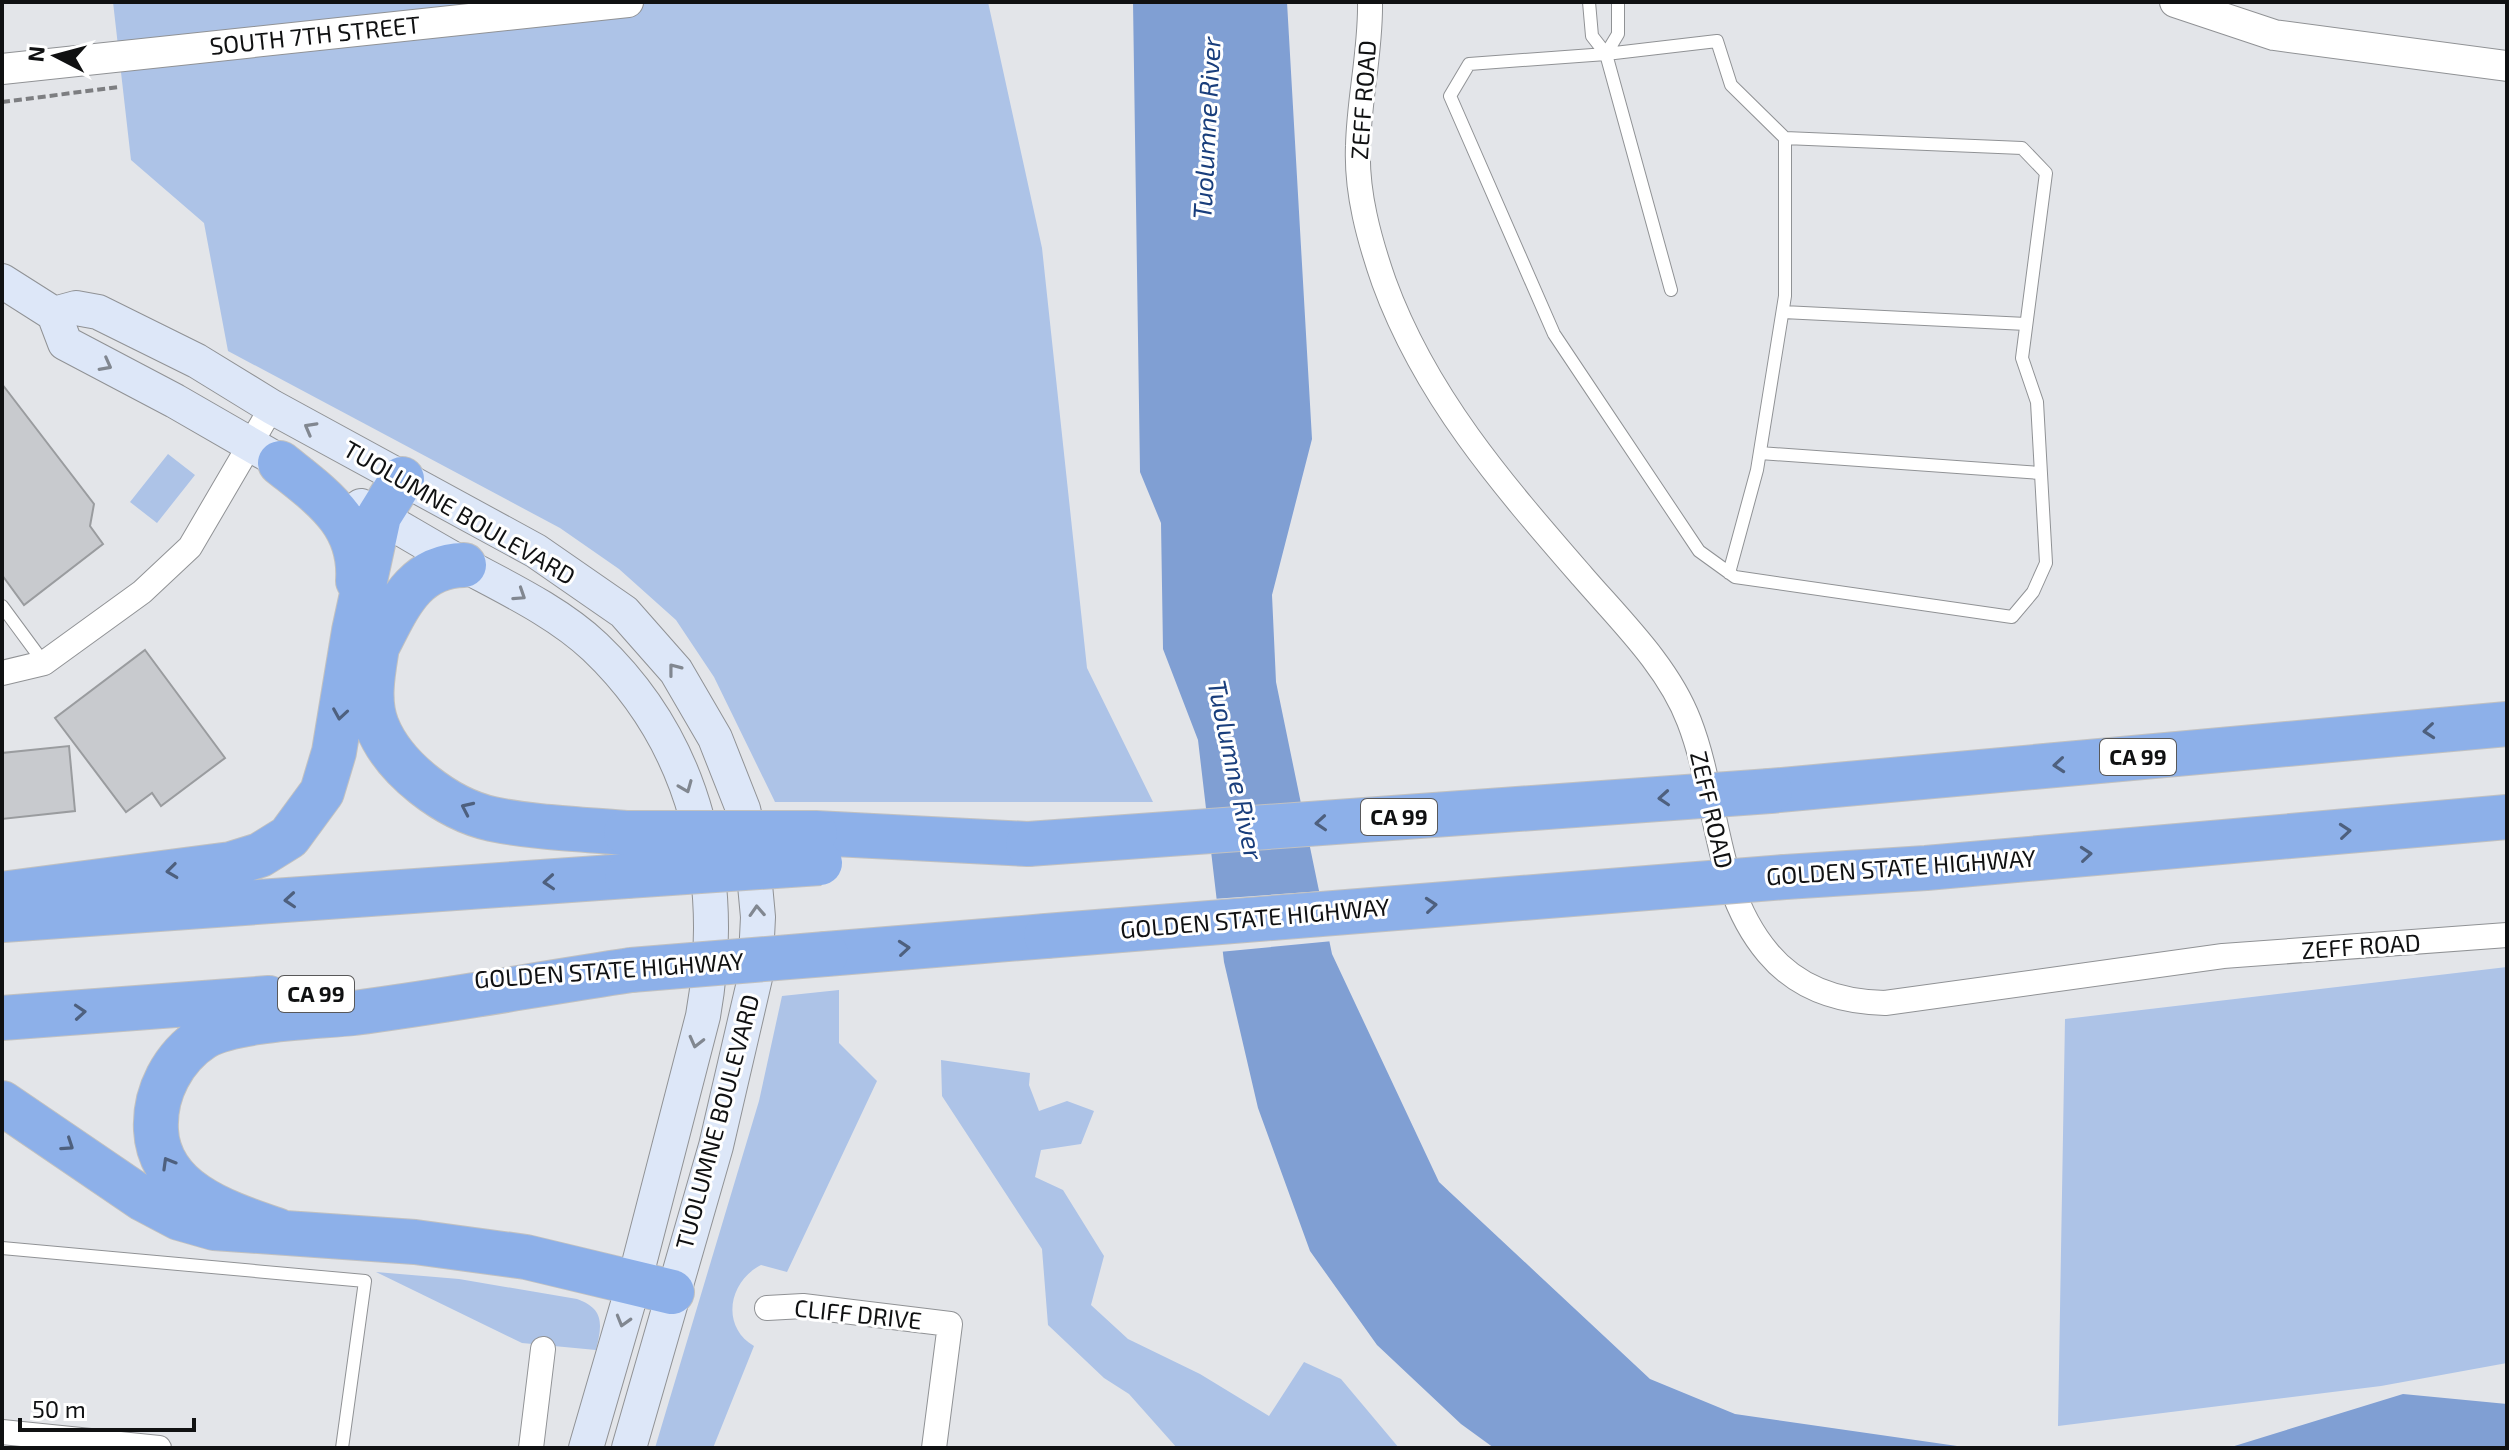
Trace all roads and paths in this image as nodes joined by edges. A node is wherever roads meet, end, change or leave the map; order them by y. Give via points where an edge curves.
1 (628, 2) edge
2 (1370, 2) edge
3 (1589, 2) edge
4 (1618, 2) edge
5 (2175, 2) edge
6 (1606, 54) junction
7 (2507, 66) edge
8 (2, 69) edge
9 (119, 87) dead end
10 (2, 102) edge
11 (1785, 138) junction
12 (2, 281) edge
13 (1671, 290) dead end
14 (1783, 312) junction
15 (54, 314) junction
16 (2026, 324) junction
17 (272, 407) junction
18 (1760, 453) junction
19 (264, 454) junction
20 (2040, 473) junction
21 (402, 479) junction
22 (389, 521) junction
23 (464, 565) junction
24 (1729, 573) junction
25 (2, 606) edge
26 (366, 639) junction
27 (44, 663) junction
28 (2, 673) edge
29 (2507, 724) edge
30 (2507, 817) edge
31 (817, 848) junction
32 (2, 894) edge
33 (2, 920) edge
34 (2507, 935) edge
35 (631, 970) junction
36 (2, 1018) edge
37 (2, 1103) edge
38 (279, 1231) junction
39 (2, 1248) edge
40 (653, 1287) junction
41 (767, 1308) dead end
42 (543, 1349) dead end
43 (2, 1432) edge
44 (584, 1446) edge
45 (159, 1448) edge
46 (342, 1448) edge
47 (531, 1448) edge
48 (629, 1448) edge
49 (934, 1448) edge

1 - 8 street, SOUTH 7TH STREET
2 - 34 street, ZEFF ROAD via 1358,147 1360,192 1401,322 1458,426 1662,672 1692,731 1734,901 1759,942 1794,977 1834,997 1885,1003 2223,956
3 - 6 lane via 1592,36
4 - 6 lane via 1618,34
5 - 7 street via 2274,35
6 - 11 lane via 1717,41 1731,85
6 - 13 lane
6 - 24 lane via 1469,64 1450,96 1554,334 1699,551
9 - 10 path
11 - 14 lane
11 - 16 lane via 2022,148 2046,173
12 - 15 main road, TUOLUMNE BOULEVARD
14 - 16 lane
14 - 18 lane
15 - 17 main road, TUOLUMNE BOULEVARD via 76,308 98,312 197,361
15 -> 19 main road, TUOLUMNE BOULEVARD via 65,343
16 - 20 lane via 2022,358 2037,402
17 - 19 street
21 -> 17 main road, TUOLUMNE BOULEVARD
18 - 20 lane
18 - 24 lane
19 - 22 main road, TUOLUMNE BOULEVARD
19 - 26 highway via 340,513 355,544
19 - 27 street via 190,547 142,592
20 - 24 lane via 2046,563 2033,592 2012,617
21 - 22 highway
40 -> 21 main road, TUOLUMNE BOULEVARD via 716,1146 755,978 758,917 743,809 696,700 624,612 536,551
22 - 23 main road, TUOLUMNE BOULEVARD
22 - 26 highway
23 - 26 highway via 426,572
23 -> 40 main road, TUOLUMNE BOULEVARD via 512,590 594,646 657,723 700,822 713,918 710,973
25 - 27 lane
31 -> 26 highway, bridge via 488,818 427,787 402,765 376,724
26 -> 32 highway via 322,792 289,837 260,855 231,864
27 - 28 street
29 -> 31 highway, CA 99, bridge via 1770,791 1028,844
35 -> 30 highway, GOLDEN STATE HIGHWAY / CA 99, bridge
31 -> 33 highway, bridge via 627,876
36 -> 35 highway, GOLDEN STATE HIGHWAY / CA 99
38 -> 35 highway via 221,1211 199,1197 183,1185 162,1153 155,1119 165,1079 206,1036 229,1028
37 -> 38 highway via 179,1218 214,1228
38 - 40 highway via 526,1257
39 - 46 lane via 365,1281
40 -> 44 main road, TUOLUMNE BOULEVARD
40 - 48 main road, TUOLUMNE BOULEVARD
41 - 49 street, CLIFF DRIVE via 803,1306 950,1324
42 - 47 street
43 - 45 street

